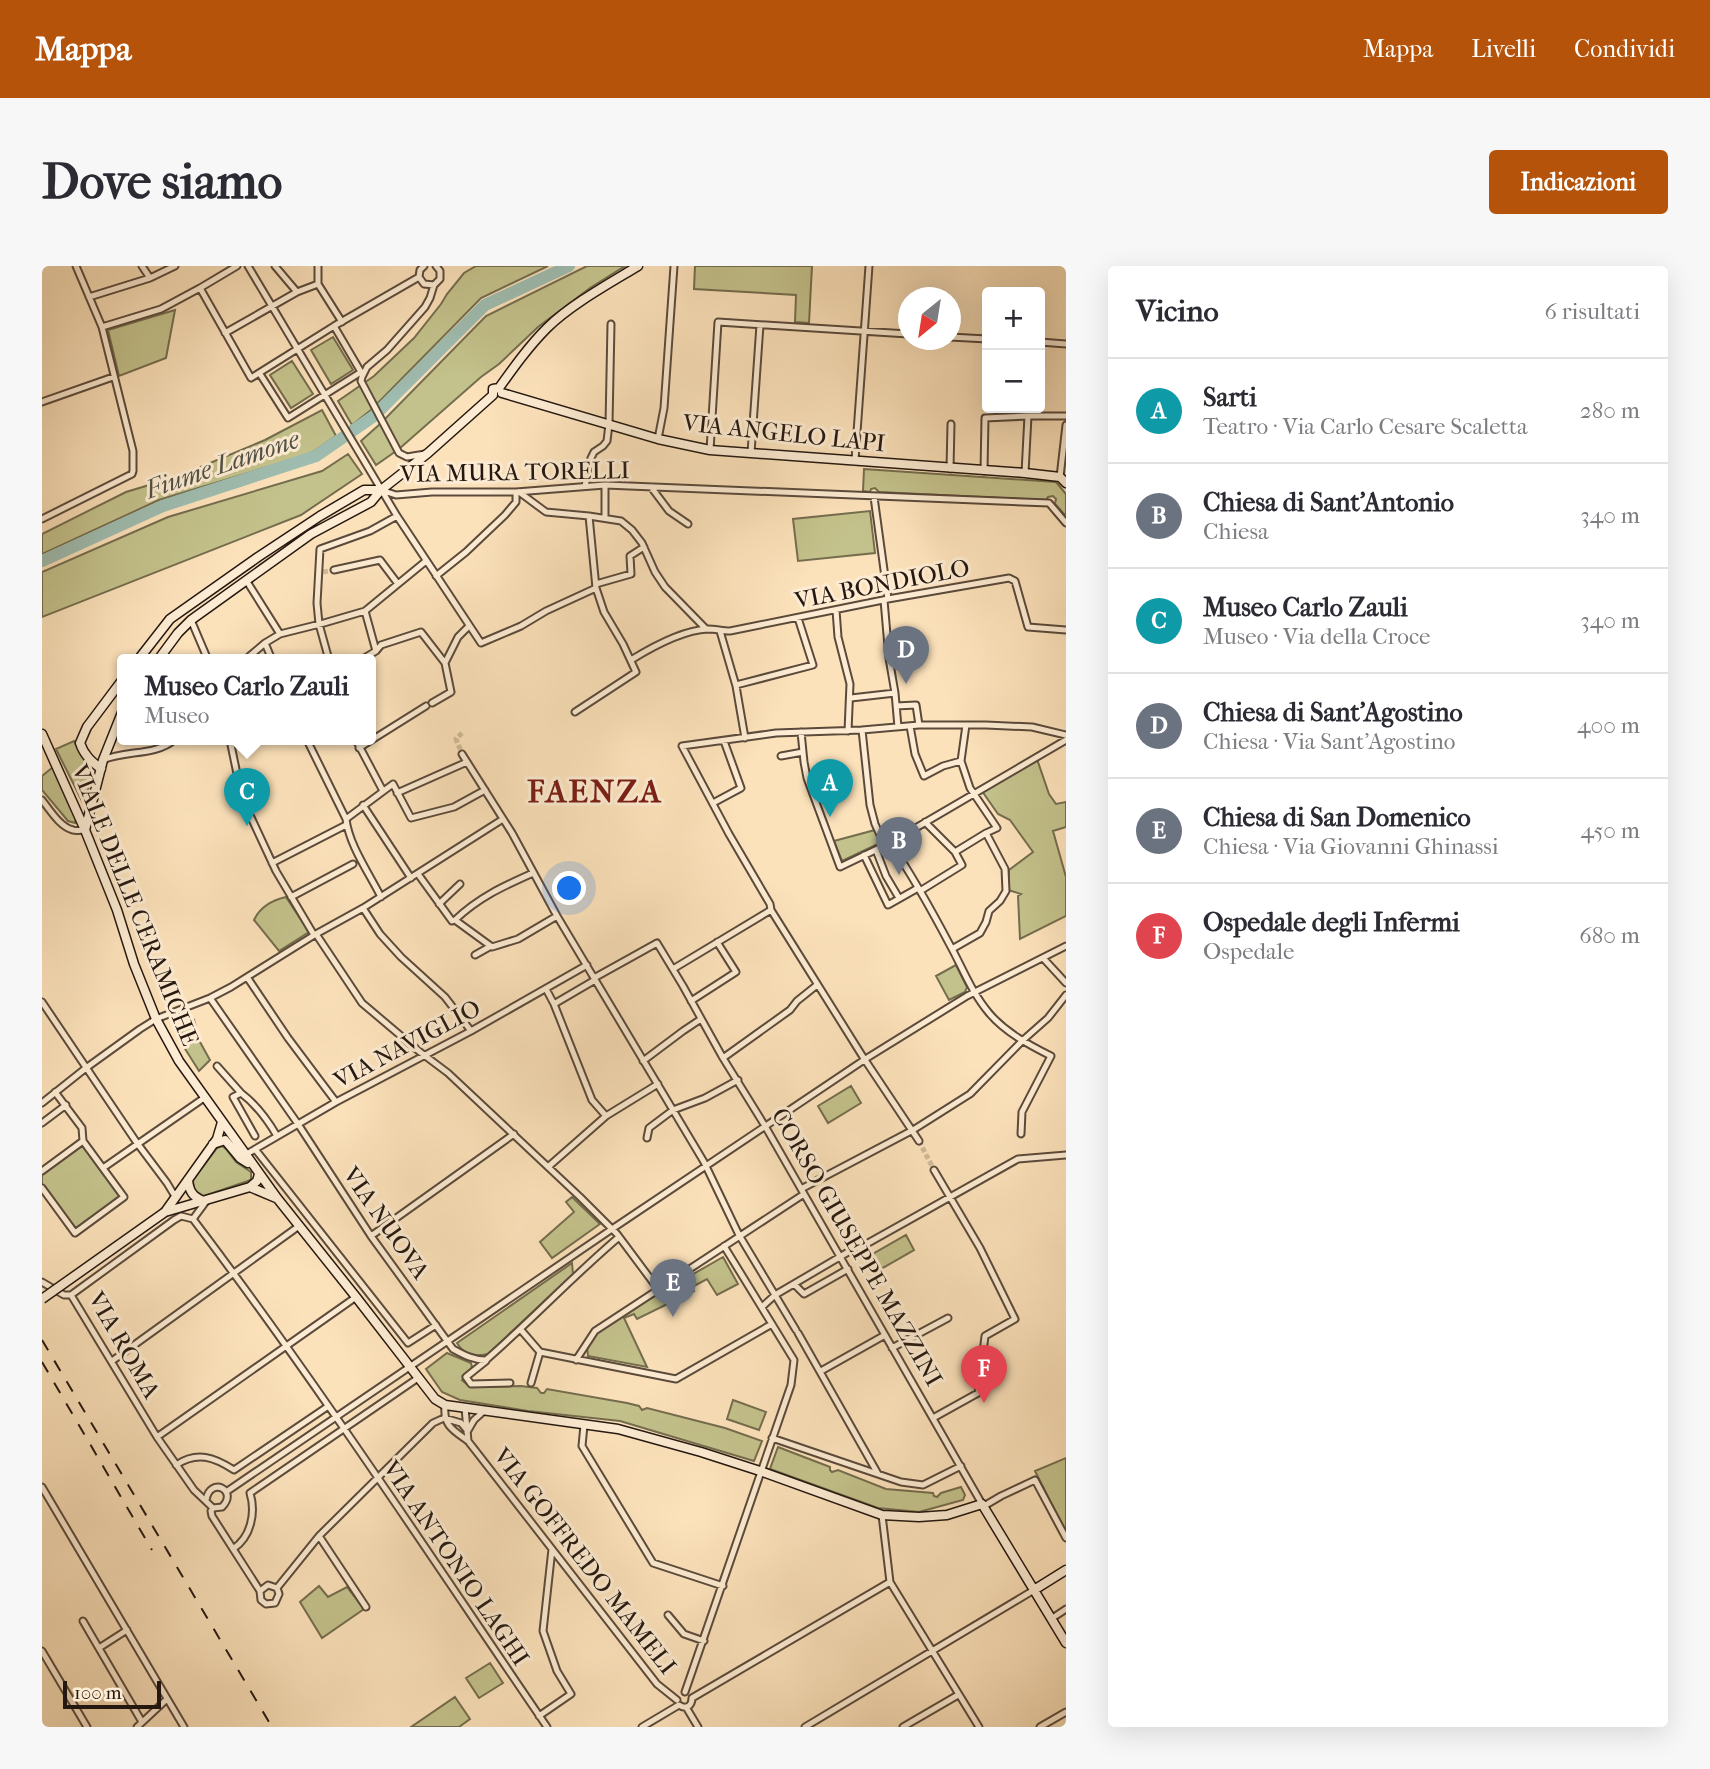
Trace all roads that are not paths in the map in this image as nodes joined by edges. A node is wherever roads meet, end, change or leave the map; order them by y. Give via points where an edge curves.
1 (76, 266) edge
2 (142, 266) edge
3 (176, 266) edge
4 (237, 266) edge
5 (248, 266) edge
6 (275, 266) edge
7 (318, 266) edge
8 (436, 266) edge
9 (638, 266) edge
10 (674, 266) edge
11 (869, 266) edge
12 (423, 267) edge
13 (446, 267) edge
14 (440, 273) junction
15 (419, 277) junction
16 (150, 278) junction
17 (318, 284) junction
18 (434, 285) junction
19 (200, 288) junction
20 (297, 292) junction
21 (89, 298) junction
22 (271, 306) junction
23 (342, 322) junction
24 (611, 324) dead end
25 (760, 325) junction
26 (334, 326) junction
27 (102, 327) junction
28 (865, 332) junction
29 (225, 333) junction
30 (898, 334) edge
31 (961, 338) edge
32 (982, 339) edge
33 (1045, 342) edge
34 (1066, 344) edge
35 (297, 351) junction
36 (260, 374) junction
37 (113, 377) junction
38 (498, 392) junction
39 (324, 395) junction
40 (42, 402) edge
41 (1028, 416) junction
42 (1066, 416) edge
43 (609, 424) junction
44 (951, 424) dead end
45 (1066, 425) edge
46 (658, 439) junction
47 (710, 450) junction
48 (428, 453) junction
49 (751, 453) junction
50 (855, 460) junction
51 (950, 469) junction
52 (984, 471) junction
53 (1025, 473) junction
54 (1063, 480) edge
55 (605, 485) junction
56 (585, 486) junction
57 (651, 487) junction
58 (364, 490) junction
59 (381, 490) junction
60 (517, 491) junction
61 (874, 497) junction
62 (388, 501) junction
63 (371, 502) junction
64 (397, 516) junction
65 (589, 516) junction
66 (605, 518) junction
67 (42, 519) edge
68 (1066, 523) edge
69 (688, 524) dead end
70 (644, 547) junction
71 (426, 561) junction
72 (334, 570) tunnel mouth
73 (436, 576) junction
74 (246, 580) junction
75 (398, 584) junction
76 (596, 586) junction
77 (886, 600) junction
78 (836, 610) junction
79 (365, 611) junction
80 (798, 618) junction
81 (191, 620) junction
82 (319, 624) junction
83 (469, 626) junction
84 (706, 629) junction
85 (1066, 630) edge
86 (720, 631) junction
87 (280, 634) junction
88 (265, 642) junction
89 (376, 651) junction
90 (143, 654) edge
91 (163, 654) edge
92 (205, 654) edge
93 (252, 654) edge
94 (270, 654) edge
95 (327, 654) edge
96 (371, 654) edge
97 (631, 660) junction
98 (445, 663) junction
99 (736, 685) junction
100 (117, 687) edge
101 (895, 693) junction
102 (850, 698) junction
103 (896, 706) junction
104 (575, 712) dead end
105 (919, 725) junction
106 (966, 725) junction
107 (117, 726) edge
108 (910, 726) junction
109 (898, 727) junction
110 (862, 730) junction
111 (848, 731) junction
112 (801, 732) junction
113 (42, 734) edge
114 (745, 737) junction
115 (376, 738) edge
116 (1066, 738) edge
117 (724, 741) junction
118 (165, 745) edge
119 (231, 745) edge
120 (308, 745) edge
121 (358, 745) edge
122 (364, 745) edge
123 (359, 748) junction
124 (803, 752) junction
125 (462, 754) tunnel mouth
126 (780, 756) dead end
127 (961, 761) junction
128 (467, 762) junction
129 (102, 765) junction
130 (485, 790) junction
131 (383, 791) junction
132 (397, 793) junction
133 (975, 793) junction
134 (42, 800) edge
135 (713, 803) junction
136 (363, 805) junction
137 (50, 810) junction
138 (42, 814) edge
139 (503, 819) junction
140 (346, 822) junction
141 (925, 822) junction
142 (85, 830) junction
143 (986, 833) junction
144 (888, 845) junction
145 (876, 850) junction
146 (955, 852) junction
147 (864, 855) junction
148 (358, 861) junction
149 (272, 863) junction
150 (533, 873) junction
151 (418, 874) junction
152 (411, 878) junction
153 (460, 884) dead end
154 (919, 889) junction
155 (291, 897) junction
156 (381, 897) junction
157 (902, 897) junction
158 (439, 904) junction
159 (363, 908) junction
160 (771, 910) junction
161 (557, 916) junction
162 (455, 920) junction
163 (315, 935) junction
164 (717, 942) junction
165 (491, 946) junction
166 (1066, 946) edge
167 (953, 949) junction
168 (475, 955) dead end
169 (1043, 958) junction
170 (587, 965) junction
171 (673, 969) junction
172 (247, 977) junction
173 (594, 979) junction
174 (1066, 983) edge
175 (817, 985) junction
176 (546, 989) junction
177 (974, 992) junction
178 (1066, 995) edge
179 (210, 998) junction
180 (691, 1001) junction
181 (42, 1002) edge
182 (554, 1004) junction
183 (156, 1019) junction
184 (701, 1019) junction
185 (471, 1031) junction
186 (1022, 1041) junction
187 (425, 1056) junction
188 (723, 1058) junction
189 (864, 1059) junction
190 (643, 1060) junction
191 (217, 1066) dead end
192 (86, 1068) junction
193 (738, 1080) junction
194 (658, 1084) junction
195 (55, 1092) junction
196 (241, 1093) junction
197 (204, 1098) junction
198 (336, 1102) junction
199 (42, 1103) edge
200 (66, 1105) junction
201 (673, 1110) junction
202 (606, 1116) junction
203 (222, 1122) junction
204 (42, 1123) edge
205 (298, 1124) junction
206 (765, 1126) junction
207 (913, 1130) junction
208 (514, 1134) junction
209 (1021, 1134) dead end
210 (255, 1136) dead end
211 (277, 1136) junction
212 (648, 1138) dead end
213 (83, 1141) junction
214 (919, 1141) tunnel mouth
215 (137, 1143) junction
216 (212, 1144) junction
217 (255, 1149) junction
218 (245, 1156) junction
219 (1066, 1156) edge
220 (705, 1166) junction
221 (548, 1167) junction
222 (103, 1168) junction
223 (257, 1170) junction
224 (934, 1170) tunnel mouth
225 (42, 1171) edge
226 (188, 1179) junction
227 (250, 1187) junction
228 (42, 1188) edge
229 (803, 1191) junction
230 (950, 1197) junction
231 (176, 1198) junction
232 (277, 1198) junction
233 (205, 1201) junction
234 (296, 1201) junction
235 (286, 1209) junction
236 (164, 1212) junction
237 (194, 1219) junction
238 (299, 1226) junction
239 (612, 1229) junction
240 (371, 1236) junction
241 (739, 1236) junction
242 (619, 1237) junction
243 (723, 1246) junction
244 (840, 1257) junction
245 (341, 1258) junction
246 (330, 1265) junction
247 (848, 1269) junction
248 (234, 1273) junction
249 (42, 1282) edge
250 (794, 1284) junction
251 (658, 1289) junction
252 (72, 1295) junction
253 (775, 1295) junction
254 (356, 1297) junction
255 (42, 1299) edge
256 (762, 1307) junction
257 (948, 1318) dead end
258 (772, 1324) junction
259 (436, 1325) junction
260 (520, 1330) junction
261 (885, 1335) junction
262 (448, 1341) junction
263 (285, 1346) junction
264 (892, 1348) junction
265 (540, 1352) junction
266 (486, 1360) junction
267 (576, 1360) junction
268 (112, 1361) junction
269 (409, 1367) junction
270 (821, 1371) junction
271 (418, 1378) junction
272 (510, 1383) dead end
273 (531, 1383) dead end
274 (445, 1405) junction
275 (327, 1407) junction
276 (466, 1408) junction
277 (484, 1411) junction
278 (444, 1418) junction
279 (933, 1418) junction
280 (336, 1419) junction
281 (584, 1425) junction
282 (344, 1430) junction
283 (467, 1432) junction
284 (156, 1437) junction
285 (772, 1438) junction
286 (468, 1441) junction
287 (176, 1465) junction
288 (961, 1466) junction
289 (760, 1471) junction
290 (878, 1474) junction
291 (377, 1478) junction
292 (42, 1487) edge
293 (226, 1492) junction
294 (206, 1500) junction
295 (983, 1505) junction
296 (213, 1508) junction
297 (882, 1515) junction
298 (319, 1536) junction
299 (1066, 1538) edge
300 (233, 1549) junction
301 (552, 1549) junction
302 (1066, 1570) edge
303 (890, 1582) junction
304 (723, 1586) junction
305 (276, 1588) junction
306 (1034, 1590) junction
307 (260, 1591) junction
308 (366, 1606) dead end
309 (1064, 1610) edge
310 (668, 1615) dead end
311 (1066, 1618) edge
312 (1051, 1619) junction
313 (83, 1621) dead end
314 (127, 1630) junction
315 (704, 1641) junction
316 (1066, 1643) edge
317 (99, 1648) junction
318 (42, 1651) edge
319 (931, 1651) junction
320 (685, 1692) junction
321 (958, 1695) junction
322 (692, 1698) junction
323 (167, 1699) junction
324 (681, 1704) junction
325 (1066, 1713) edge
326 (539, 1716) junction
327 (139, 1725) edge
328 (87, 1727) edge
329 (184, 1727) edge
330 (547, 1727) edge
331 (642, 1727) edge
332 (698, 1727) edge
333 (804, 1727) edge
334 (903, 1727) edge
335 (979, 1727) edge
336 (1040, 1727) edge

1 - 21 street
2 - 16 street
3 - 16 street
4 - 19 street
5 - 22 street
6 - 20 street
7 - 17 street
8 - 14 street
9 - 38 main road via 549,326
10 - 46 street
11 - 28 street
12 - 15 street
13 - 14 street
14 - 18 street
15 - 18 street via 424,285
15 - 23 street
16 - 21 street
17 - 20 street
17 - 23 street
18 - 48 street via 425,307 362,377 398,453 407,457
19 - 27 street via 160,309
19 - 29 street
20 - 22 street
21 - 27 street
22 - 29 street
22 - 35 street
23 - 26 street
24 - 43 street
25 - 28 street
25 - 47 street via 718,323
25 - 49 street
26 - 35 street
26 - 39 street via 360,372
27 - 37 street
28 - 30 street
28 - 50 street
29 - 36 street via 251,378
31 - 32 street
33 - 34 street
35 - 36 street
35 - 39 street
36 - 39 street via 288,418
37 - 40 street
37 - 67 street via 133,451 132,474
38 - 43 main road, VIA ANGELO LAPI
38 - 48 main road
39 - 59 street
41 - 42 street
41 - 52 street via 985,418
41 - 53 street
43 - 46 main road, VIA ANGELO LAPI
43 - 56 street via 607,441 591,458
44 - 51 street
45 - 54 street
46 - 47 main road, VIA ANGELO LAPI
47 - 49 main road, VIA ANGELO LAPI
48 - 59 main road
49 - 50 main road, VIA ANGELO LAPI
50 - 51 main road, VIA ANGELO LAPI
51 - 52 main road, VIA ANGELO LAPI
52 - 53 main road, VIA ANGELO LAPI
53 - 54 main road, VIA ANGELO LAPI
55 - 56 street, VIA MURA TORELLI
55 - 57 street, VIA MURA TORELLI
55 - 66 street
56 - 60 street, VIA MURA TORELLI
57 - 61 street, VIA MURA TORELLI
57 - 69 street, VIA MURA TORELLI via 669,511
58 - 59 main road
58 - 63 main road
58 - 90 main road via 170,619
59 - 60 street, VIA MURA TORELLI via 396,495
59 - 62 street
59 - 63 main road
60 - 65 street via 546,512
60 - 73 street via 516,502 505,515
61 - 68 street, VIA MURA TORELLI via 1049,503
61 - 77 street
62 - 63 street
62 - 64 street
63 - 74 main road via 311,534
64 - 71 street
64 - 82 street via 320,550
65 - 66 street
65 - 76 street
66 - 70 street via 621,521
70 - 76 street via 630,556 631,574
70 - 84 street via 665,587
71 - 73 street
71 - 75 street
72 - 75 street via 380,560
73 - 83 street
74 - 81 main road
74 - 87 street
75 - 79 street
76 - 83 street via 481,643
76 - 97 street via 604,612
77 - 78 street, VIA BONDIOLO
77 - 85 street, VIA BONDIOLO via 1009,578 1015,582 1028,627
77 - 101 street
78 - 80 street, VIA BONDIOLO
78 - 102 street
79 - 82 street
79 - 89 street
80 - 86 street, VIA BONDIOLO
80 - 99 street via 813,665
81 - 91 main road
81 - 92 street
82 - 87 street
82 - 95 street
83 - 98 street
84 - 86 street, VIA BONDIOLO
84 - 97 street via 661,643
86 - 99 street
87 - 88 street
88 - 93 street
88 - 94 street
89 - 96 street
89 - 98 street via 381,645 421,632
97 - 104 street via 636,672
98 - 115 street via 451,692
99 - 114 street
100 - 129 main road via 80,743 91,761
101 - 102 street
101 - 103 street
102 - 111 street
103 - 105 street via 916,705
103 - 109 street
105 - 106 street
105 - 108 street
106 - 116 street via 1032,727
106 - 127 street
107 - 129 main road
108 - 109 street
108 - 127 street via 924,776
109 - 110 street
110 - 111 street
110 - 144 street via 870,805
111 - 112 street
112 - 114 street
112 - 124 street
113 - 142 main road, VIALE DELLE CERAMICHE
114 - 117 street
116 - 133 street
117 - 135 street via 741,788
117 - 135 street via 682,746
118 - 129 street via 123,753
119 - 149 street via 242,798
120 - 140 street
121 - 123 street
122 - 123 street
123 - 131 street
124 - 126 street
124 - 147 street via 807,778 840,867
125 - 128 street
127 - 133 street
128 - 130 street
128 - 132 street
129 - 142 main road
130 - 132 street via 454,807 411,818
130 - 139 street
131 - 132 street via 393,784
131 - 136 street
133 - 141 street
133 - 143 street via 997,828
134 - 137 street
135 - 160 street
136 - 140 street
136 - 152 street
137 - 138 street
137 - 142 street via 70,829
139 - 150 street
139 - 151 street
140 - 148 street
140 - 149 street
141 - 144 street
141 - 146 street
142 - 183 main road, VIALE DELLE CERAMICHE
143 - 146 street
143 - 167 street via 1005,869 1006,891 989,911 980,933
144 - 145 street
144 - 154 street
145 - 147 street
145 - 157 street via 886,876
146 - 154 street via 962,865
147 - 157 street via 888,905
148 - 155 street
148 - 156 street
149 - 155 street
150 - 161 street
150 - 162 street via 494,891
151 - 152 street
151 - 158 street
152 - 156 street
153 - 158 street
154 - 157 street
154 - 167 street
155 - 163 street
156 - 159 street
158 - 162 street
159 - 163 street
159 - 185 street via 380,934 445,998
160 - 164 street
160 - 175 street
161 - 165 street via 518,939
161 - 170 street
162 - 165 street
163 - 172 street
163 - 187 street via 362,1003
164 - 171 street
164 - 180 street via 736,972
165 - 168 street
166 - 169 street
167 - 177 street
169 - 174 street
169 - 177 street
170 - 173 street
170 - 176 street, VIA NAVIGLIO
171 - 173 street, CORSO GIUSEPPE MAZZINI via 657,943
171 - 180 street, CORSO GIUSEPPE MAZZINI
172 - 179 street
172 - 198 street
173 - 182 street
173 - 190 street
175 - 188 street
175 - 189 street
176 - 182 street
176 - 185 street, VIA NAVIGLIO
177 - 186 street via 990,1015
177 - 189 street
178 - 186 street
179 - 183 street
179 - 205 street, VIA NUOVA
180 - 184 street, CORSO GIUSEPPE MAZZINI
181 - 192 street
182 - 202 street via 592,1100
183 - 192 street
183 - 197 main road, VIALE DELLE CERAMICHE
184 - 188 street, CORSO GIUSEPPE MAZZINI
184 - 190 street
185 - 187 street, VIA NAVIGLIO
186 - 207 street via 970,1094
186 - 209 street via 1051,1056 1022,1112
187 - 198 street, VIA NAVIGLIO
187 - 208 street
188 - 193 street, CORSO GIUSEPPE MAZZINI
189 - 206 street
189 - 207 street
190 - 194 street
191 - 196 street
192 - 195 street
192 - 215 street
193 - 201 street
193 - 206 street, CORSO GIUSEPPE MAZZINI
194 - 201 street
194 - 202 street
195 - 199 street
195 - 200 street
196 - 210 street via 233,1097
196 - 211 street via 253,1101
197 - 203 main road, VIALE DELLE CERAMICHE
197 - 215 street
198 - 205 street, VIA NAVIGLIO
200 - 204 street
200 - 213 street via 82,1129
201 - 212 street via 649,1128
201 - 220 street
202 - 221 street
203 - 216 main road
203 - 218 main road, VIALE DELLE CERAMICHE
205 - 211 street, VIA NAVIGLIO
205 - 240 street, VIA NUOVA
206 - 220 street
206 - 229 street, CORSO GIUSEPPE MAZZINI
207 - 214 street
207 - 229 street
208 - 221 street
208 - 240 street
211 - 217 street, VIA NAVIGLIO
213 - 222 street
213 - 225 street
215 - 222 street
215 - 231 street
216 - 223 main road via 225,1139
216 - 226 main road
217 - 218 street, VIA NAVIGLIO
217 - 234 street
218 - 223 main road, VIALE DELLE CERAMICHE
219 - 230 street via 1018,1159
220 - 239 street
220 - 241 street
221 - 239 street
222 - 228 street via 124,1197 75,1233
223 - 227 main road via 257,1181
223 - 232 main road
224 - 230 street
226 - 231 main road
226 - 233 main road via 196,1198
227 - 232 main road
227 - 233 main road
229 - 241 street
229 - 244 street, CORSO GIUSEPPE MAZZINI
230 - 244 street
230 - 279 street via 1016,1319 985,1336 978,1393
231 - 236 main road
232 - 235 main road
233 - 236 main road
233 - 237 street
234 - 235 street
234 - 245 street
235 - 238 main road
236 - 255 main road, bridge
237 - 248 street, VIA ANTONIO LAGHI
237 - 252 street, VIA ROMA via 181,1216 174,1220
238 - 246 main road
238 - 248 street
239 - 242 street
239 - 262 street
240 - 259 street, VIA NUOVA
241 - 243 street
241 - 253 street
242 - 251 street
242 - 260 street
243 - 251 street
243 - 256 street
244 - 247 street, CORSO GIUSEPPE MAZZINI
244 - 250 street
245 - 246 street
245 - 259 street via 408,1343
246 - 254 main road
247 - 250 street via 803,1294
247 - 261 street, CORSO GIUSEPPE MAZZINI
248 - 263 street, VIA ANTONIO LAGHI
248 - 268 street
249 - 252 street
250 - 253 street
251 - 267 street via 595,1331
252 - 268 street, VIA ROMA
253 - 256 street
253 - 270 street
254 - 263 street
254 - 269 main road
256 - 258 street
257 - 264 street
258 - 267 street via 676,1379
258 - 285 street via 794,1360 791,1385
259 - 262 street, VIA NUOVA
260 - 265 street
260 - 266 street
261 - 264 street, CORSO GIUSEPPE MAZZINI
261 - 270 street
262 - 266 street, VIA NUOVA via 465,1356
262 - 269 street
263 - 275 street, VIA ANTONIO LAGHI
263 - 284 street
264 - 279 street, CORSO GIUSEPPE MAZZINI
265 - 267 street
265 - 273 street
266 - 272 street via 466,1377 471,1384
268 - 284 street, VIA ROMA
269 - 271 main road
269 - 280 street
270 - 290 street
271 - 274 main road
271 - 282 street
274 - 276 main road
274 - 278 street
275 - 280 street, VIA ANTONIO LAGHI
275 - 287 street via 234,1470 197,1456
276 - 277 main road
276 - 283 street, VIA GOFFREDO MAMELI
277 - 281 main road
277 - 283 street, VIA GOFFREDO MAMELI
278 - 283 street, VIA GOFFREDO MAMELI via 461,1423
278 - 286 street, VIA GOFFREDO MAMELI
278 - 291 street via 433,1423
279 - 288 street, CORSO GIUSEPPE MAZZINI
280 - 282 street, VIA ANTONIO LAGHI
280 - 293 street
281 - 289 main road via 618,1429
281 - 304 street via 582,1446 653,1563
282 - 291 street, VIA ANTONIO LAGHI
282 - 300 street via 250,1493 252,1521
283 - 286 street, VIA GOFFREDO MAMELI
284 - 287 street, VIA ROMA
285 - 289 street
285 - 290 street
286 - 301 street, VIA GOFFREDO MAMELI
287 - 294 street, VIA ROMA
288 - 290 street via 923,1485
288 - 295 street, CORSO GIUSEPPE MAZZINI
289 - 297 main road
289 - 304 street
291 - 298 street
291 - 326 street, VIA ANTONIO LAGHI
292 - 314 street
293 - 294 street via 219,1487 211,1489
293 - 296 street via 225,1505
294 - 296 street
295 - 297 main road via 947,1515
295 - 299 street via 1035,1480
295 - 306 main road, CORSO GIUSEPPE MAZZINI
296 - 300 street via 212,1516
297 - 303 street
298 - 305 street
298 - 308 street
300 - 307 street
301 - 324 street, VIA GOFFREDO MAMELI via 657,1684
301 - 326 street via 544,1631 557,1671 571,1694
302 - 306 main road
303 - 319 street
303 - 322 street
304 - 315 street
305 - 307 street via 268,1585
305 - 307 street via 279,1597 272,1604 261,1600
306 - 312 main road, CORSO GIUSEPPE MAZZINI
306 - 319 street
309 - 311 street
309 - 312 street
310 - 315 street via 684,1634
312 - 316 main road, CORSO GIUSEPPE MAZZINI
313 - 317 street
314 - 317 street
314 - 323 street
315 - 320 street
317 - 327 street
318 - 328 street
319 - 321 street
319 - 333 street
320 - 322 street
320 - 324 street via 678,1695
321 - 334 street
321 - 335 street
322 - 324 street via 690,1705
323 - 327 street
323 - 329 street
324 - 331 street
324 - 332 street, VIA GOFFREDO MAMELI
325 - 336 street
326 - 330 street, VIA ANTONIO LAGHI

